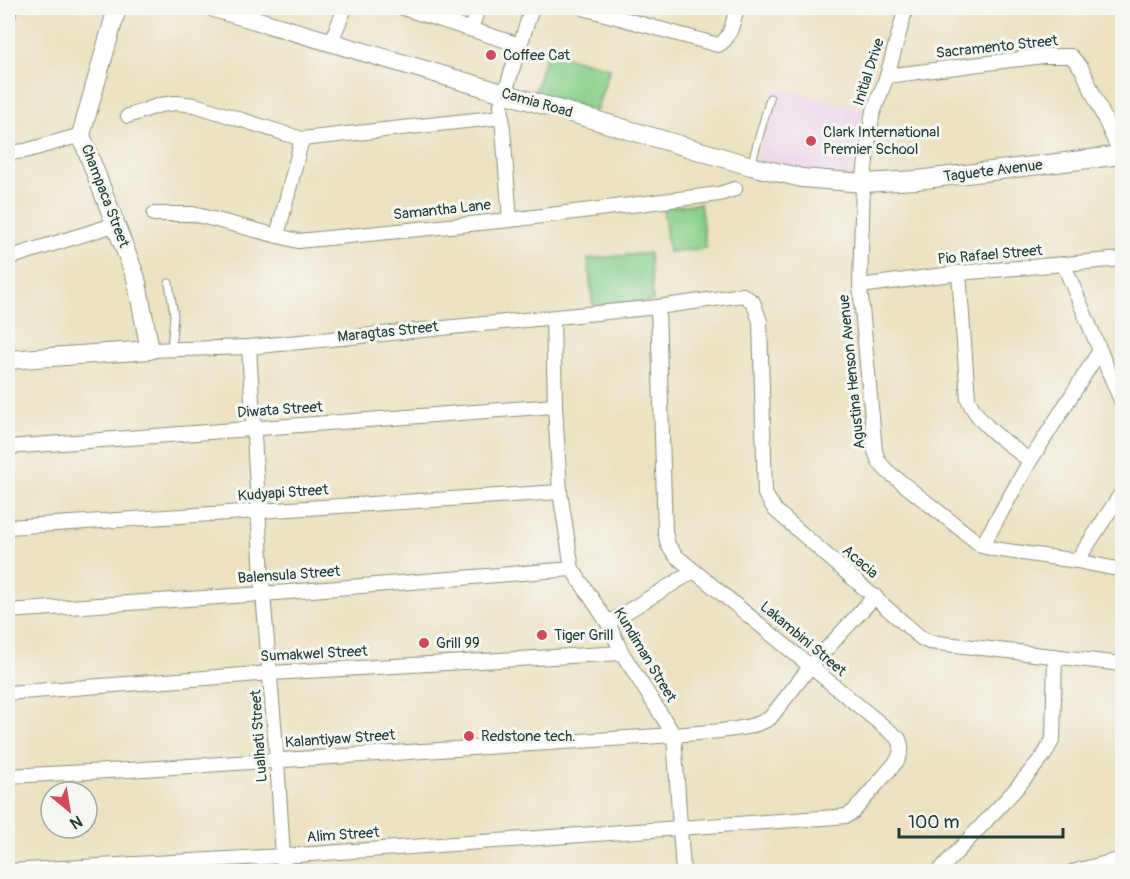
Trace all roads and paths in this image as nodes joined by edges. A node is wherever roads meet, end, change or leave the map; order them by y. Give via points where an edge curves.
1 (10, 8) edge
2 (117, 8) edge
3 (214, 8) edge
4 (345, 8) edge
5 (403, 8) edge
6 (478, 8) edge
7 (532, 8) edge
8 (583, 8) edge
9 (737, 8) edge
10 (906, 8) edge
11 (234, 10) edge
12 (8, 16) edge
13 (471, 29) junction
14 (331, 42) junction
15 (520, 45) junction
16 (887, 76) junction
17 (505, 94) junction
18 (770, 98) dead end
19 (128, 116) dead end
20 (502, 117) junction
21 (81, 135) junction
22 (302, 139) junction
23 (8, 153) edge
24 (1122, 156) edge
25 (751, 166) junction
26 (863, 183) junction
27 (735, 189) dead end
28 (154, 214) dead end
29 (510, 220) junction
30 (117, 224) junction
31 (277, 236) junction
32 (8, 258) edge
33 (1122, 259) edge
34 (1064, 265) junction
35 (959, 273) junction
36 (169, 283) dead end
37 (860, 286) junction
38 (658, 307) junction
39 (759, 313) joint
40 (553, 318) junction
41 (249, 347) junction
42 (171, 349) junction
43 (150, 350) junction
44 (1099, 352) junction
45 (8, 360) edge
46 (1122, 402) edge
47 (555, 406) junction
48 (255, 428) junction
49 (8, 447) edge
50 (1030, 461) junction
51 (560, 492) junction
52 (1122, 492) edge
53 (258, 511) junction
54 (8, 527) edge
55 (982, 546) junction
56 (1077, 561) junction
57 (572, 569) junction
58 (1122, 570) edge
59 (694, 571) junction
60 (263, 594) junction
61 (875, 596) junction
62 (8, 610) edge
63 (608, 623) junction
64 (622, 653) junction
65 (1055, 657) junction
66 (1122, 664) edge
67 (810, 667) junction
68 (271, 673) junction
69 (8, 693) edge
70 (674, 735) junction
71 (277, 759) junction
72 (8, 776) edge
73 (680, 829) junction
74 (283, 856) junction
75 (1122, 859) edge
76 (8, 871) edge
77 (284, 872) edge
78 (683, 872) edge
79 (938, 872) edge
80 (1072, 872) edge

1 - 12 street
2 - 21 street, Champaca Street
3 - 11 street, Camia Road
4 - 14 street
5 - 13 street
6 - 13 street
7 - 15 street
8 - 9 street via 718,45 728,36
10 - 16 street, Initial Drive
11 - 14 street, Camia Road
13 - 15 street
14 - 17 street, Camia Road
15 - 17 street
16 - 24 street, Sacramento Street via 1043,56 1071,56 1082,69
16 - 26 street, Initial Drive via 872,116
17 - 20 street
17 - 25 street, Camia Road
18 - 25 lane
19 - 22 street via 160,105 195,105
20 - 22 street
20 - 29 street
21 - 23 street
21 - 30 street, Champaca Street
22 - 31 street
24 - 26 street, Taguete Avenue via 1084,163
25 - 26 street, Camia Road via 802,178
26 - 37 street, Agustina Henson Avenue
27 - 29 street, Samantha Lane
28 - 31 street, Samantha Lane via 193,214
29 - 31 street, Samantha Lane via 298,241
30 - 32 street
30 - 43 street, Champaca Street via 136,278
33 - 34 street, Pio Rafael Street
34 - 35 street, Pio Rafael Street
34 - 44 street
35 - 37 street, Pio Rafael Street
35 - 50 street via 968,399 980,420
36 - 42 lane via 174,315
37 - 55 street, Agustina Henson Avenue via 879,462
38 - 39 street, Maragtas Street via 742,296 753,302
38 - 40 street, Maragtas Street
38 - 59 street, Lakambini Street via 665,532 671,550
39 - 61 street, Acacia via 765,494 774,510
40 - 41 street, Maragtas Street
40 - 47 street, Kundiman Street
41 - 42 street, Maragtas Street
41 - 48 street, Lualhati Street
42 - 43 street, Maragtas Street
43 - 45 street, Maragtas Street
44 - 46 street
44 - 50 street
47 - 48 street, Diwata Street
47 - 51 street, Kundiman Street
48 - 49 street, Diwata Street
48 - 53 street, Lualhati Street
50 - 55 street
51 - 53 street, Kudyapi Street
51 - 57 street, Kundiman Street
52 - 56 street
53 - 54 street, Kudyapi Street
53 - 60 street, Lualhati Street
55 - 56 street, Agustina Henson Avenue
56 - 58 street, Agustina Henson Avenue
57 - 60 street, Balensula Street
57 - 63 street, Kundiman Street
59 - 63 street
59 - 67 street, Lakambini Street
60 - 62 street, Balensula Street
60 - 68 street, Lualhati Street
61 - 65 street, Acacia via 929,642
61 - 67 street, Kalantiyaw Street
63 - 64 street, Kundiman Street
64 - 68 street, Sumakwel Street
64 - 70 street, Kundiman Street
65 - 66 street, Acacia
65 - 79 street via 1053,739 1045,754
67 - 70 street, Kalantiyaw Street via 761,724
67 - 73 street, Lakambini Street via 899,740 901,754 897,761 846,816
68 - 69 street, Sumakwel Street
68 - 71 street, Lualhati Street
70 - 71 street, Kalantiyaw Street
70 - 73 street, Kundiman Street
71 - 72 street, Kalantiyaw Street
71 - 74 street, Lualhati Street
73 - 74 street, Alim Street
73 - 78 street, Kundiman Street
74 - 76 street, Alim Street
74 - 77 street, Lualhati Street
75 - 80 street

